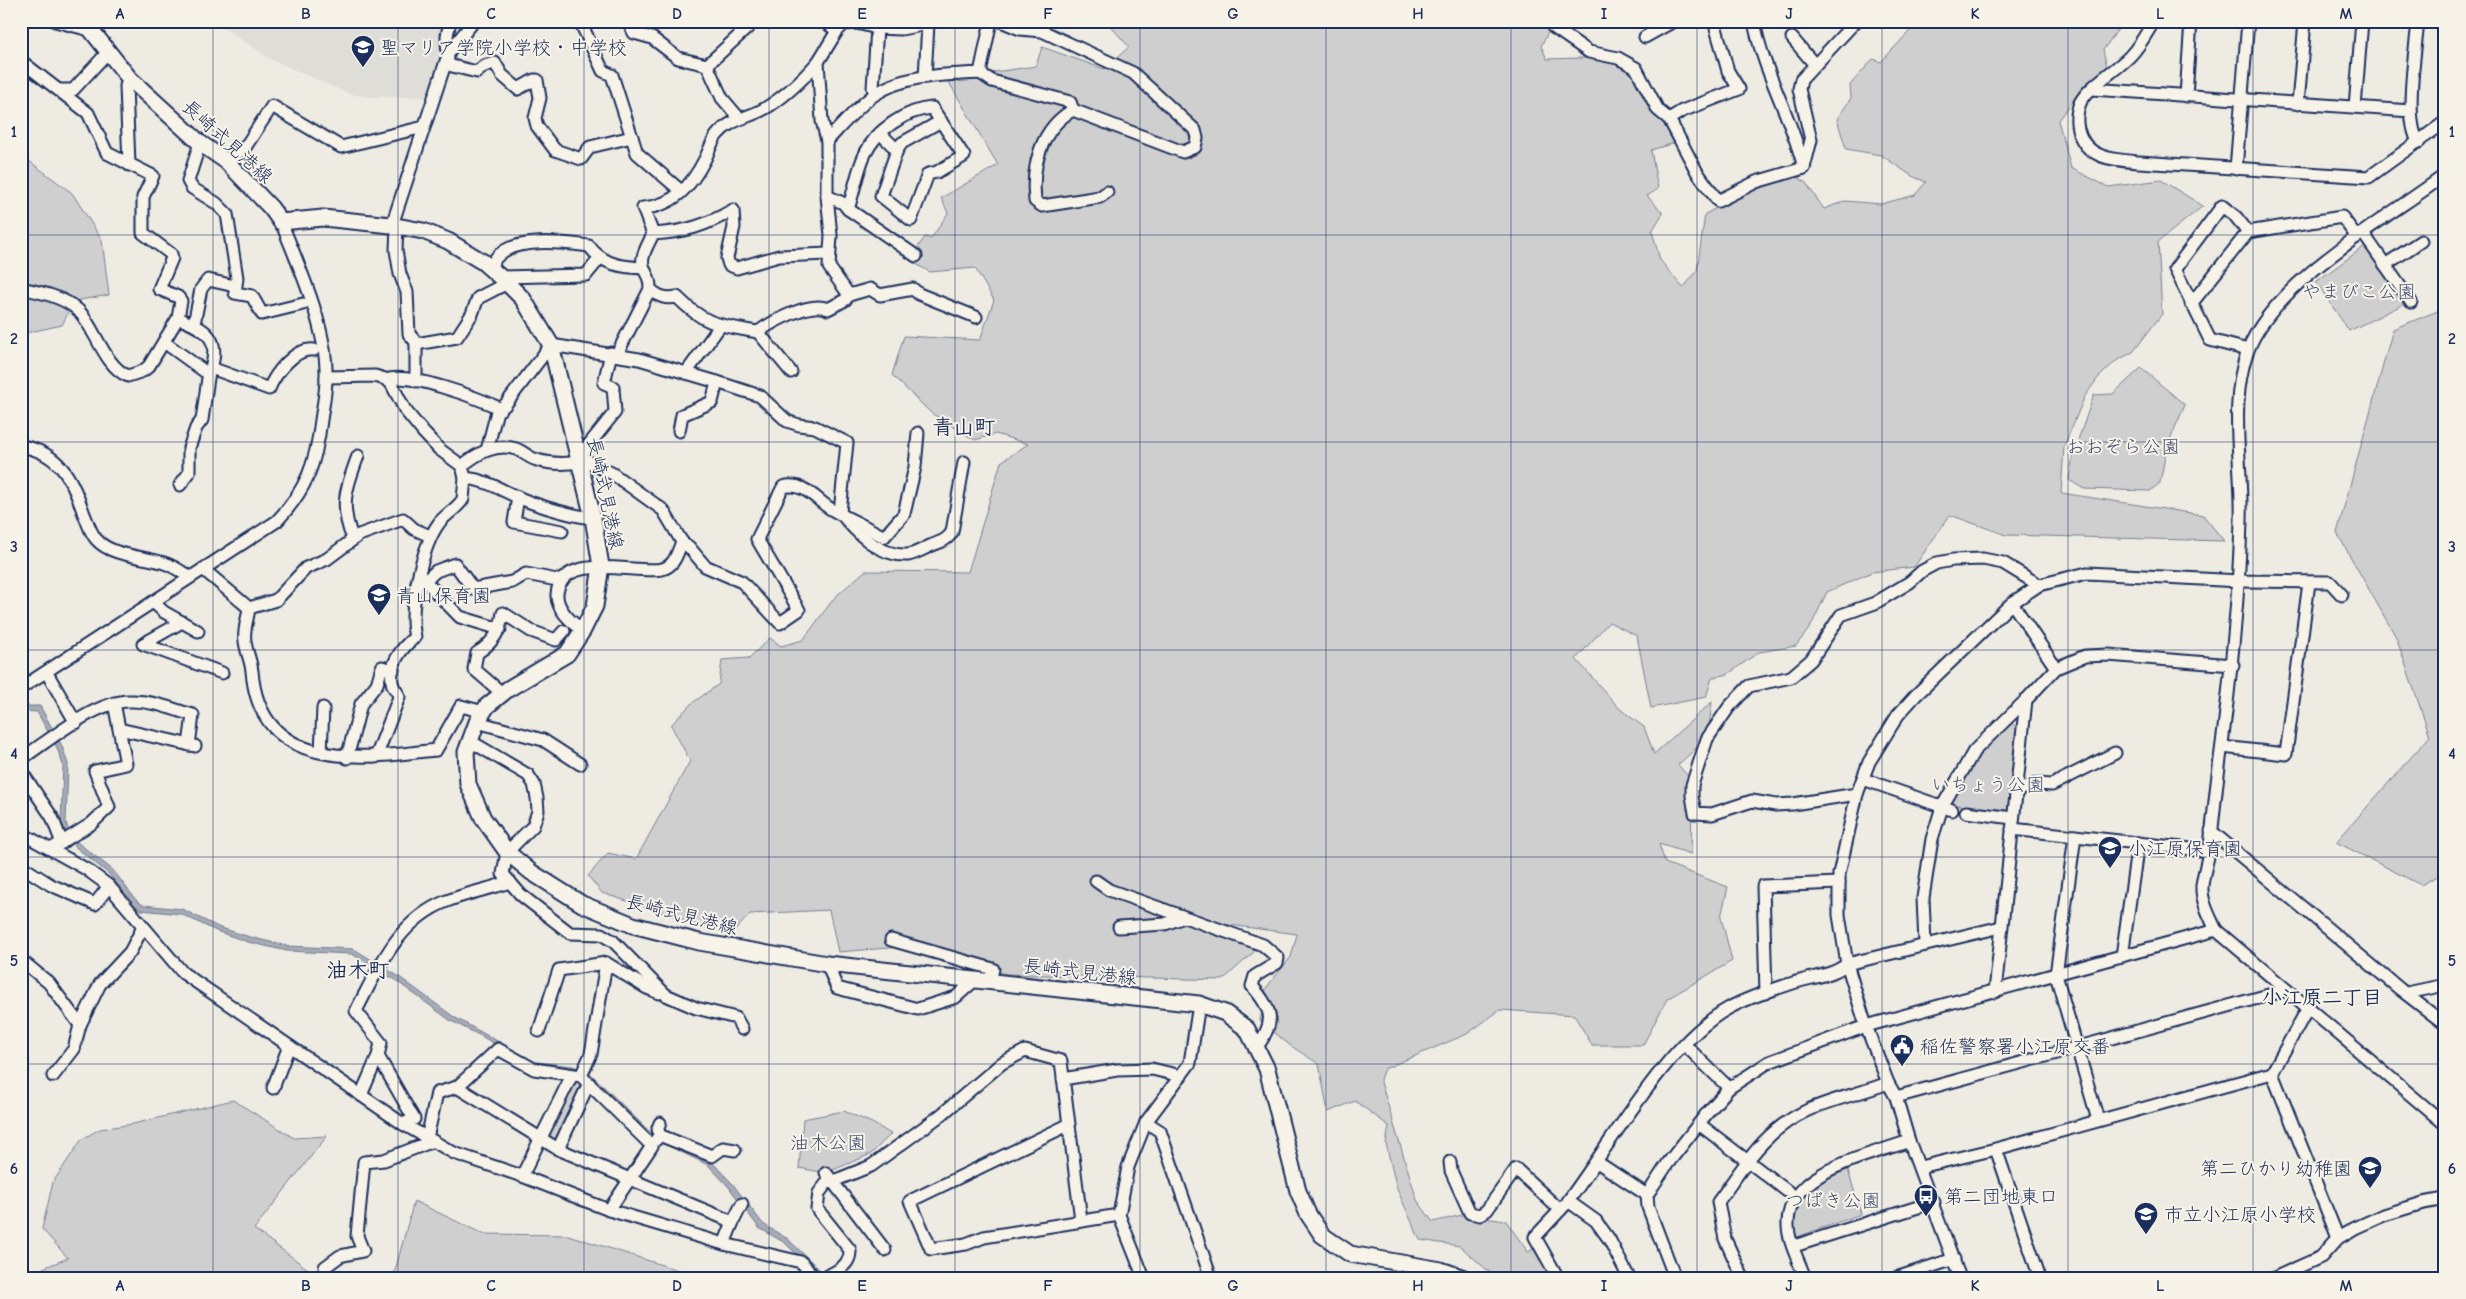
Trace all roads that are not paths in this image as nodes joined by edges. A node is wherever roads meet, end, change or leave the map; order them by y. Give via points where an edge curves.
1 (55, 21) edge
2 (450, 21) edge
3 (474, 21) edge
4 (580, 21) edge
5 (628, 21) edge
6 (755, 21) edge
7 (824, 21) edge
8 (991, 21) edge
9 (1001, 21) edge
10 (1556, 21) edge
11 (1674, 21) edge
12 (1714, 21) edge
13 (1754, 21) edge
14 (1856, 21) edge
15 (2154, 21) edge
16 (2191, 21) edge
17 (2248, 21) edge
18 (2305, 21) edge
19 (2362, 21) edge
20 (2418, 21) edge
21 (1032, 25) edge
22 (87, 26) edge
23 (877, 28) junction
24 (837, 31) junction
25 (1645, 37) dead end
26 (1792, 38) dead end
27 (108, 52) junction
28 (449, 52) junction
29 (21, 61) edge
30 (818, 62) junction
31 (707, 65) junction
32 (1815, 66) junction
33 (980, 73) junction
34 (925, 77) junction
35 (129, 78) junction
36 (2092, 89) junction
37 (59, 90) junction
38 (875, 94) junction
39 (2186, 96) junction
40 (2242, 101) junction
41 (2298, 104) junction
42 (2355, 108) junction
43 (1073, 110) junction
44 (2411, 111) junction
45 (739, 118) junction
46 (1669, 119) junction
47 (941, 121) junction
48 (2445, 122) edge
49 (424, 127) junction
50 (880, 133) junction
51 (632, 137) junction
52 (827, 141) junction
53 (2418, 142) junction
54 (200, 143) junction
55 (898, 150) junction
56 (226, 161) junction
57 (129, 165) junction
58 (1804, 168) junction
59 (2236, 169) junction
60 (2445, 175) edge
61 (681, 192) junction
62 (1107, 192) dead end
63 (827, 196) junction
64 (848, 210) junction
65 (281, 222) junction
66 (395, 226) junction
67 (2248, 232) junction
68 (653, 234) junction
69 (2360, 235) junction
70 (2422, 241) dead end
71 (829, 254) junction
72 (916, 256) dead end
73 (600, 258) junction
74 (2385, 265) junction
75 (644, 268) junction
76 (500, 277) junction
77 (235, 286) junction
78 (21, 288) edge
79 (650, 288) junction
80 (849, 295) junction
81 (2411, 302) dead end
82 (303, 304) dead end
83 (2191, 304) junction
84 (178, 318) junction
85 (976, 318) dead end
86 (194, 324) junction
87 (720, 326) junction
88 (758, 332) junction
89 (164, 342) junction
90 (416, 344) junction
91 (551, 345) junction
92 (314, 350) dead end
93 (2248, 350) junction
94 (614, 354) junction
95 (210, 370) junction
96 (791, 372) dead end
97 (686, 373) junction
98 (326, 377) junction
99 (387, 380) junction
100 (416, 381) junction
101 (717, 382) junction
102 (501, 409) junction
103 (679, 431) dead end
104 (918, 433) dead end
105 (21, 446) edge
106 (487, 450) junction
107 (358, 456) dead end
108 (580, 460) junction
109 (964, 462) dead end
110 (462, 466) junction
111 (465, 478) junction
112 (180, 485) dead end
113 (518, 497) junction
114 (840, 512) junction
115 (594, 518) junction
116 (562, 531) dead end
117 (430, 536) junction
118 (353, 539) junction
119 (682, 542) junction
120 (601, 566) junction
121 (203, 569) junction
122 (190, 578) junction
123 (421, 578) junction
124 (562, 581) junction
125 (2240, 581) junction
126 (2309, 583) junction
127 (2039, 585) junction
128 (2342, 595) dead end
129 (153, 602) junction
130 (2012, 604) junction
131 (250, 608) junction
132 (182, 622) junction
133 (500, 629) junction
134 (583, 630) junction
135 (198, 631) dead end
136 (564, 631) dead end
137 (2233, 665) junction
138 (2056, 668) junction
139 (393, 670) junction
140 (47, 673) junction
141 (222, 673) dead end
142 (21, 688) edge
143 (503, 694) junction
144 (2026, 700) junction
145 (114, 703) junction
146 (323, 708) dead end
147 (480, 717) junction
148 (76, 723) junction
149 (119, 729) junction
150 (470, 741) junction
151 (2222, 748) junction
152 (321, 752) junction
153 (2115, 753) dead end
154 (376, 757) junction
155 (346, 758) junction
156 (21, 759) edge
157 (580, 764) dead end
158 (21, 771) edge
159 (1862, 779) junction
160 (2015, 791) junction
161 (1857, 794) junction
162 (1947, 808) junction
163 (1966, 812) dead end
164 (2013, 823) junction
165 (2211, 831) junction
166 (21, 833) edge
167 (2075, 836) junction
168 (62, 843) junction
169 (2138, 843) junction
170 (51, 849) junction
171 (2209, 851) junction
172 (507, 852) junction
173 (21, 866) edge
174 (1096, 881) dead end
175 (510, 882) junction
176 (1839, 883) junction
177 (109, 886) junction
178 (1184, 917) junction
179 (2001, 926) junction
180 (143, 927) junction
181 (1118, 927) dead end
182 (2216, 930) junction
183 (890, 940) dead end
184 (1925, 944) junction
185 (2122, 956) junction
186 (21, 960) edge
187 (606, 963) junction
188 (827, 964) junction
189 (1847, 964) junction
190 (2056, 975) junction
191 (982, 981) junction
192 (2445, 985) edge
193 (2287, 990) junction
194 (1994, 992) junction
195 (1766, 993) junction
196 (2406, 993) junction
197 (666, 995) junction
198 (1199, 1004) junction
199 (2308, 1008) junction
200 (2445, 1024) edge
201 (80, 1025) junction
202 (1866, 1026) junction
203 (742, 1029) dead end
204 (539, 1031) dead end
205 (1685, 1044) junction
206 (288, 1046) junction
207 (2076, 1047) junction
208 (1256, 1048) junction
209 (378, 1056) junction
210 (2272, 1073) junction
211 (53, 1076) dead end
212 (1181, 1076) junction
213 (581, 1078) junction
214 (1063, 1079) junction
215 (1888, 1083) junction
216 (457, 1087) junction
217 (273, 1088) dead end
218 (1729, 1088) junction
219 (361, 1095) junction
220 (1896, 1096) junction
221 (2098, 1120) junction
222 (1146, 1122) junction
223 (660, 1123) dead end
224 (403, 1124) junction
225 (1699, 1124) junction
226 (2445, 1124) edge
227 (1068, 1125) junction
228 (659, 1135) junction
229 (430, 1139) junction
230 (542, 1140) junction
231 (1909, 1141) junction
232 (652, 1146) junction
233 (558, 1149) junction
234 (735, 1150) dead end
235 (1996, 1150) junction
236 (1746, 1160) junction
237 (1450, 1162) dead end
238 (1597, 1162) junction
239 (1920, 1167) junction
240 (522, 1176) junction
241 (828, 1177) junction
242 (632, 1178) junction
243 (1646, 1196) junction
244 (1795, 1197) junction
245 (2445, 1199) edge
246 (1568, 1201) junction
247 (1934, 1202) junction
248 (742, 1204) dead end
249 (609, 1210) junction
250 (1560, 1210) junction
251 (1119, 1215) junction
252 (1081, 1220) junction
253 (733, 1222) junction
254 (2338, 1238) junction
255 (724, 1244) junction
256 (1794, 1246) junction
257 (885, 1250) dead end
258 (1954, 1259) junction
259 (325, 1267) dead end
260 (1467, 1277) edge
261 (816, 1278) edge
262 (823, 1278) edge
263 (1144, 1278) edge
264 (1211, 1278) edge
265 (1558, 1278) edge
266 (1630, 1278) edge
267 (1675, 1278) edge
268 (1743, 1278) edge
269 (1805, 1278) edge
270 (1896, 1278) edge
271 (1960, 1278) edge
272 (2040, 1278) edge
273 (2274, 1278) edge

1 - 22 street
2 - 28 street via 447,36
3 - 28 street
4 - 51 street via 603,71 612,75
5 - 31 street via 634,33 652,38 678,58
6 - 31 street
7 - 24 street
8 - 33 street
9 - 21 street via 1020,29
10 - 46 street via 1553,27 1589,52 1618,58 1636,68 1658,110
11 - 25 street
12 - 46 street via 1728,71 1739,89
13 - 58 street via 1764,60
14 - 32 street
15 - 36 street via 2131,55
16 - 39 street
17 - 40 street
18 - 41 street
19 - 42 street
20 - 44 street
21 - 43 street via 1133,73 1195,130 1195,147 1183,152
22 - 27 main road, 長崎式見港線
23 - 24 street via 857,23 844,24
23 - 34 street via 901,29 928,24
23 - 38 street
24 - 30 street
26 - 32 street
27 - 35 main road, 長崎式見港線
27 - 37 street via 73,90
28 - 49 street
28 - 51 street via 448,65 477,72 495,63 518,90 537,80 540,98 535,118 537,126 555,150 581,158 590,147
29 - 37 street
30 - 45 street via 786,93 762,110
30 - 52 street via 822,121
31 - 45 street via 722,98
32 - 58 street via 1801,80 1799,89 1811,140
33 - 34 street
33 - 43 street via 992,81 1070,102
34 - 38 street
35 - 54 main road, 長崎式見港線
35 - 57 street via 126,86
36 - 39 street
36 - 59 street via 2080,102 2076,121 2084,145 2094,154 2111,160
37 - 57 street via 88,113 107,153
38 - 52 street
39 - 40 street
40 - 41 street
40 - 59 street
41 - 42 street
42 - 44 street
43 - 62 street via 1055,122 1041,145 1033,183 1035,200 1042,206 1100,197
44 - 53 street via 2413,134
45 - 61 street via 717,135 697,175
46 - 58 street via 1697,172 1718,201 1756,182
47 - 50 street via 932,108 924,109 905,115
47 - 55 street via 902,143
47 - 55 street via 964,156 928,174 911,220 881,196
48 - 53 street
49 - 56 street via 341,147 272,106 244,148
49 - 66 street
50 - 55 street
50 - 64 street via 865,153
51 - 61 street via 637,153
52 - 63 street
53 - 59 street via 2369,177
54 - 56 main road, 長崎式見港線
54 - 77 street via 188,181 192,188 216,203 226,214 235,260
56 - 65 main road, 長崎式見港線
57 - 84 street via 153,176 143,197 143,233 172,255 159,289 180,298
60 - 69 street
61 - 68 street via 659,207 643,208
63 - 64 street via 843,203
63 - 71 street via 831,235
64 - 72 street
65 - 66 main road, 長崎式見港線 via 323,218
65 - 98 street via 312,304 324,348
66 - 76 main road, 長崎式見港線 via 423,232 462,248
66 - 90 street via 396,250 407,293 409,334
67 - 69 street via 2342,217
67 - 83 street
67 - 83 street via 2222,206 2175,269
68 - 71 street via 709,224 733,210 734,227 727,258 730,265 737,268 779,256
68 - 75 street via 642,257
69 - 74 street
69 - 93 street via 2289,291
70 - 74 street
71 - 80 street via 829,267
73 - 75 street via 623,267
73 - 76 street via 586,275
73 - 76 street via 589,246 535,243 510,248 496,258
74 - 81 street
75 - 79 street via 650,277
76 - 90 street via 478,298 457,338
76 - 91 main road, 長崎式見港線 via 523,299
77 - 82 street via 235,293 252,296 262,314
77 - 86 street via 208,280 201,289
78 - 89 street via 43,293 79,311 107,355 125,375 143,371
79 - 87 street via 667,299 677,297 701,318
79 - 94 street
80 - 85 street via 870,289 880,295 913,289
80 - 88 street via 828,308 815,307 782,317
83 - 93 street via 2210,340
84 - 86 street
84 - 89 street
86 - 95 street via 212,339 214,358
87 - 88 street
87 - 97 street
88 - 96 street
89 - 95 street
90 - 100 street
91 - 94 street
91 - 102 street
91 - 108 main road, 長崎式見港線
92 - 95 street via 309,349 293,358 274,378 269,389
93 - 125 street via 2238,410 2242,507
94 - 97 street
94 - 108 street via 604,383 613,387 615,412
95 - 112 street via 202,420 189,448 189,473
97 - 101 street
98 - 99 street via 356,375
98 - 121 street via 318,446 311,474 294,503 277,521
99 - 100 street
99 - 110 street via 423,432
100 - 102 street via 457,391
101 - 103 street via 712,402 682,415
101 - 114 street via 760,396 787,421 815,427 847,443
102 - 106 street via 497,411
104 - 114 street via 916,467 904,514 884,537
105 - 122 street via 39,450 60,465 70,478 97,540 113,550 168,564
106 - 108 street via 511,448 546,462
106 - 110 street
107 - 118 street via 345,489 346,523
108 - 115 main road, 長崎式見港線
108 - 119 street via 613,474 663,510
109 - 114 street via 948,539 910,555 895,554 874,545 853,530
110 - 111 street
111 - 113 street via 488,482
111 - 117 street via 463,499
113 - 115 street
113 - 116 street via 514,522
114 - 119 street via 831,509 814,494 792,485 783,487 756,539 798,610 780,623 742,582 705,566
115 - 120 main road, 長崎式見港線
117 - 118 street via 414,529 403,519
117 - 123 street
118 - 131 street via 327,559 306,568 276,600
119 - 120 street via 674,563 662,569
120 - 124 street via 573,573
120 - 134 main road, 長崎式見港線 via 595,606
121 - 122 street
121 - 131 street
122 - 129 street
123 - 124 street via 454,564 473,589 512,582 526,574
123 - 133 street via 460,618
123 - 139 street via 412,623 414,637 401,648
124 - 134 street via 557,595 560,604 570,620
125 - 126 street
125 - 127 street via 2087,573
125 - 137 street
126 - 128 street via 2330,582
126 - 151 street via 2286,754
127 - 130 street
127 - 161 street via 2003,563 1983,558 1953,560 1922,571 1875,603 1841,615 1811,660 1791,676 1749,686 1729,707 1707,739 1692,785 1695,813 1712,814 1752,801 1793,804
129 - 132 street
129 - 140 street
130 - 138 street
130 - 159 street via 1898,715
131 - 152 street via 245,639 252,666 253,690 264,716 277,731 300,745
132 - 135 street
132 - 141 street via 143,644
133 - 136 street via 504,613 531,631 556,640
133 - 143 street via 490,644 477,653 474,669
134 - 143 main road, 長崎式見港線 via 566,654
137 - 138 street via 2108,655 2085,656
137 - 151 street
138 - 144 street
139 - 154 street via 393,686 399,697
139 - 155 street via 382,667 377,684 361,704
140 - 142 street
140 - 148 street
143 - 147 main road, 長崎式見港線 via 487,706
144 - 160 street
144 - 162 street via 1974,751
145 - 148 street
145 - 149 street
145 - 149 street via 147,702 193,715 192,746
146 - 152 street
147 - 150 main road, 長崎式見港線
147 - 154 street via 461,706 436,750
147 - 157 street via 543,740
148 - 156 street
149 - 168 street via 126,764 95,771 109,807 91,824
150 - 172 main road, 長崎式見港線 via 466,752 468,784 483,818
150 - 172 street via 528,775 534,784 538,811 533,826
151 - 165 street
152 - 155 street
153 - 160 street via 2052,785 2036,784
154 - 155 street
158 - 168 street via 52,817
159 - 161 street
159 - 162 street
160 - 164 street
161 - 176 street
162 - 184 street via 1932,839 1923,898
163 - 164 street
164 - 167 street
164 - 179 street
165 - 171 street
165 - 196 street
166 - 170 street
167 - 169 street
167 - 190 street
168 - 170 street
169 - 171 street
169 - 185 street
170 - 177 street
171 - 182 street via 2202,886
172 - 175 street via 503,874
172 - 188 main road, 長崎式見港線 via 531,872 582,904 633,925 699,942
173 - 177 street via 51,885 95,904
174 - 178 street via 1109,890
175 - 197 street via 521,895 570,934 601,934 613,941
175 - 209 street via 446,901 421,915 398,936 356,1011 381,1043
176 - 189 street via 1839,915
176 - 195 street via 1763,886
177 - 180 street
178 - 181 street via 1165,924
178 - 208 street via 1263,945 1278,958 1277,963 1255,976 1252,986 1266,1002 1270,1020 1268,1032
179 - 184 street
179 - 194 street
180 - 201 street via 130,952 100,984
180 - 206 street via 183,973
182 - 185 street
182 - 193 street
183 - 191 street via 993,969
184 - 189 street
185 - 190 street
186 - 201 street via 49,982
187 - 197 street via 647,988
187 - 204 street via 560,970
187 - 213 street via 591,1054
188 - 191 main road, 長崎式見港線
188 - 191 street via 837,988 918,1009 956,997
189 - 195 street via 1840,970
189 - 202 street
190 - 194 street
190 - 207 street
191 - 198 main road, 長崎式見港線
192 - 196 street
193 - 199 street
193 - 207 street
194 - 202 street
195 - 205 street via 1728,1009
196 - 200 street
197 - 203 street via 696,1008 736,1018
198 - 208 main road, 長崎式見港線 via 1226,1013 1247,1029
198 - 212 street via 1190,1062
199 - 210 street
199 - 226 street
201 - 211 street via 74,1049
202 - 215 street
202 - 218 street via 1769,1062
205 - 218 street
205 - 238 street via 1634,1108
206 - 217 street
206 - 219 street
207 - 220 street
207 - 221 street
208 - 260 main road, 長崎式見港線 via 1266,1069 1298,1191 1322,1236 1350,1254
209 - 219 street
209 - 224 street via 414,1118
210 - 221 street
210 - 254 street
212 - 214 street via 1152,1069 1117,1070
212 - 222 street
213 - 216 street via 534,1069 498,1049
213 - 230 street
213 - 232 street
213 - 233 street
214 - 227 street
214 - 241 street via 1061,1061 1025,1050 871,1166
215 - 220 street
215 - 236 street via 1809,1110 1785,1123
216 - 229 street via 437,1093
216 - 230 street
218 - 225 street
219 - 224 street
220 - 231 street
221 - 235 street
222 - 251 street via 1128,1167
222 - 264 street via 1160,1131
223 - 228 street
224 - 229 street
225 - 236 street
225 - 243 street
227 - 252 street
227 - 252 street via 910,1201 931,1248
228 - 232 street
228 - 234 street via 712,1156 723,1148
229 - 240 street via 454,1153
229 - 259 street via 384,1160 364,1162 357,1236 363,1251 340,1256
230 - 233 street
230 - 240 street via 534,1149
231 - 239 street
231 - 244 street via 1824,1172
232 - 242 street
233 - 242 street
235 - 239 street
235 - 272 street
236 - 244 street
236 - 268 street via 1718,1202 1725,1238
237 - 250 street via 1470,1213 1480,1215 1488,1210 1516,1169
238 - 243 street
238 - 246 street
239 - 247 street
240 - 249 street
241 - 257 street
241 - 262 street via 819,1194 817,1209 850,1250 850,1256 838,1271
242 - 249 street
242 - 253 street
243 - 267 street
244 - 256 street via 1788,1221
245 - 254 street via 2384,1215
246 - 250 street
246 - 266 street via 1596,1221
247 - 256 street
247 - 258 street
248 - 253 street
249 - 255 street
250 - 265 street via 1535,1237
251 - 252 street
251 - 263 street
253 - 255 street
254 - 273 street via 2321,1257
255 - 261 street via 801,1262
256 - 269 street
258 - 270 street
258 - 271 street

